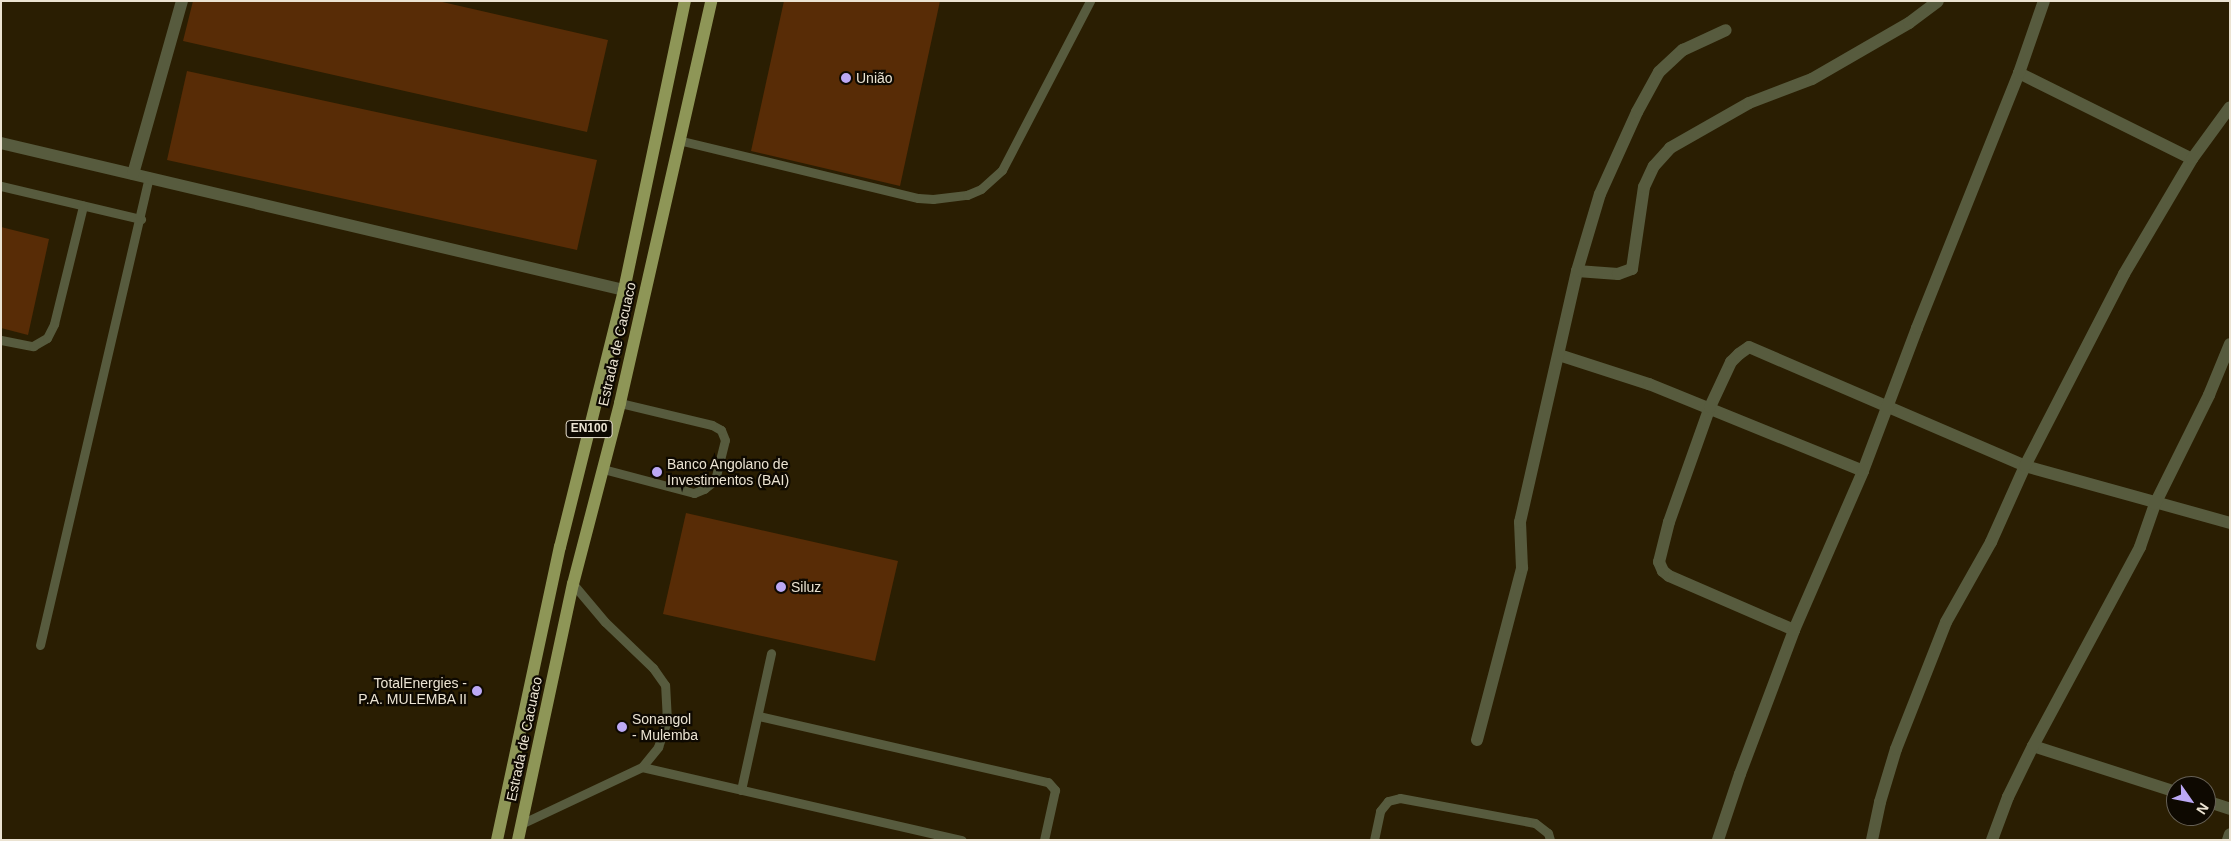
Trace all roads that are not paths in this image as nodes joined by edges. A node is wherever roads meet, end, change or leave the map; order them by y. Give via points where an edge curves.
1 (182, 1) edge
2 (685, 1) edge
3 (711, 1) edge
4 (1090, 1) edge
5 (1938, 1) edge
6 (2044, 1) edge
7 (1726, 30) dead end
8 (2019, 73) junction
9 (2230, 107) edge
10 (678, 140) junction
11 (1, 143) edge
12 (2192, 159) junction
13 (133, 174) junction
14 (149, 177) junction
15 (1, 186) edge
16 (83, 206) junction
17 (141, 219) junction
18 (1577, 271) junction
19 (624, 290) junction
20 (1, 340) edge
21 (2230, 344) edge
22 (1559, 356) junction
23 (620, 403) junction
24 (1710, 407) junction
25 (1886, 407) junction
26 (2025, 466) junction
27 (603, 469) junction
28 (1863, 471) junction
29 (2154, 504) junction
30 (2230, 523) edge
31 (572, 584) junction
32 (1794, 630) junction
33 (40, 645) dead end
34 (771, 652) dead end
35 (759, 716) junction
36 (1477, 740) dead end
37 (2033, 746) junction
38 (642, 767) junction
39 (2166, 789) edge
40 (741, 790) junction
41 (2216, 804) edge
42 (2230, 809) edge
43 (521, 824) junction
44 (2230, 834) edge
45 (497, 840) edge
46 (518, 840) edge
47 (962, 840) edge
48 (1044, 840) edge
49 (1374, 840) edge
50 (1550, 840) edge
51 (1718, 840) edge
52 (1872, 840) edge
53 (1992, 840) edge
54 (2228, 840) edge

1 - 13 street
2 - 19 main road, Estrada de Cacuaco / EN100
3 - 10 main road, Estrada de Cacuaco / EN100
4 - 10 lane via 1002,170 981,189 967,195 918,198
5 - 18 street via 1908,23 1812,79 1749,104 1670,148 1654,166 1644,187 1632,269 1618,274
6 - 8 street
7 - 18 street via 1683,50 1651,84 1608,172
8 - 12 street
8 - 25 street
9 - 12 street
10 - 23 main road, Estrada de Cacuaco / EN100
11 - 13 street
12 - 26 street via 2124,274
13 - 14 street
14 - 17 lane
14 - 19 street
15 - 16 lane
16 - 17 lane
16 - 20 lane via 54,324 47,338 33,346
17 - 33 lane
18 - 22 street
19 - 45 main road, Estrada de Cacuaco / EN100 via 560,547
21 - 29 street
22 - 24 street
22 - 36 street via 1520,522 1522,568
23 - 27 main road, Estrada de Cacuaco / EN100
23 - 27 lane via 712,425 721,430 725,440 715,480 694,493
24 - 25 street via 1731,362 1749,347
24 - 28 street
24 - 32 street via 1669,522 1659,562 1669,576
25 - 26 street
25 - 28 street
26 - 29 street
26 - 52 street via 1990,542 1936,644 1896,749
27 - 31 main road, Estrada de Cacuaco / EN100
28 - 32 street
29 - 30 street
29 - 37 street via 2140,548
31 - 38 lane via 605,622 653,668 665,685 666,721 658,747
31 - 43 main road, Estrada de Cacuaco / EN100
32 - 51 street
34 - 35 lane
35 - 40 lane
35 - 48 lane via 1048,782 1055,790
37 - 39 street
37 - 53 street via 2008,797
38 - 40 lane
38 - 43 lane
40 - 47 lane
41 - 42 street
43 - 46 main road, Estrada de Cacuaco / EN100
44 - 54 street
49 - 50 lane via 1380,811 1388,802 1400,798 1535,823 1548,833

